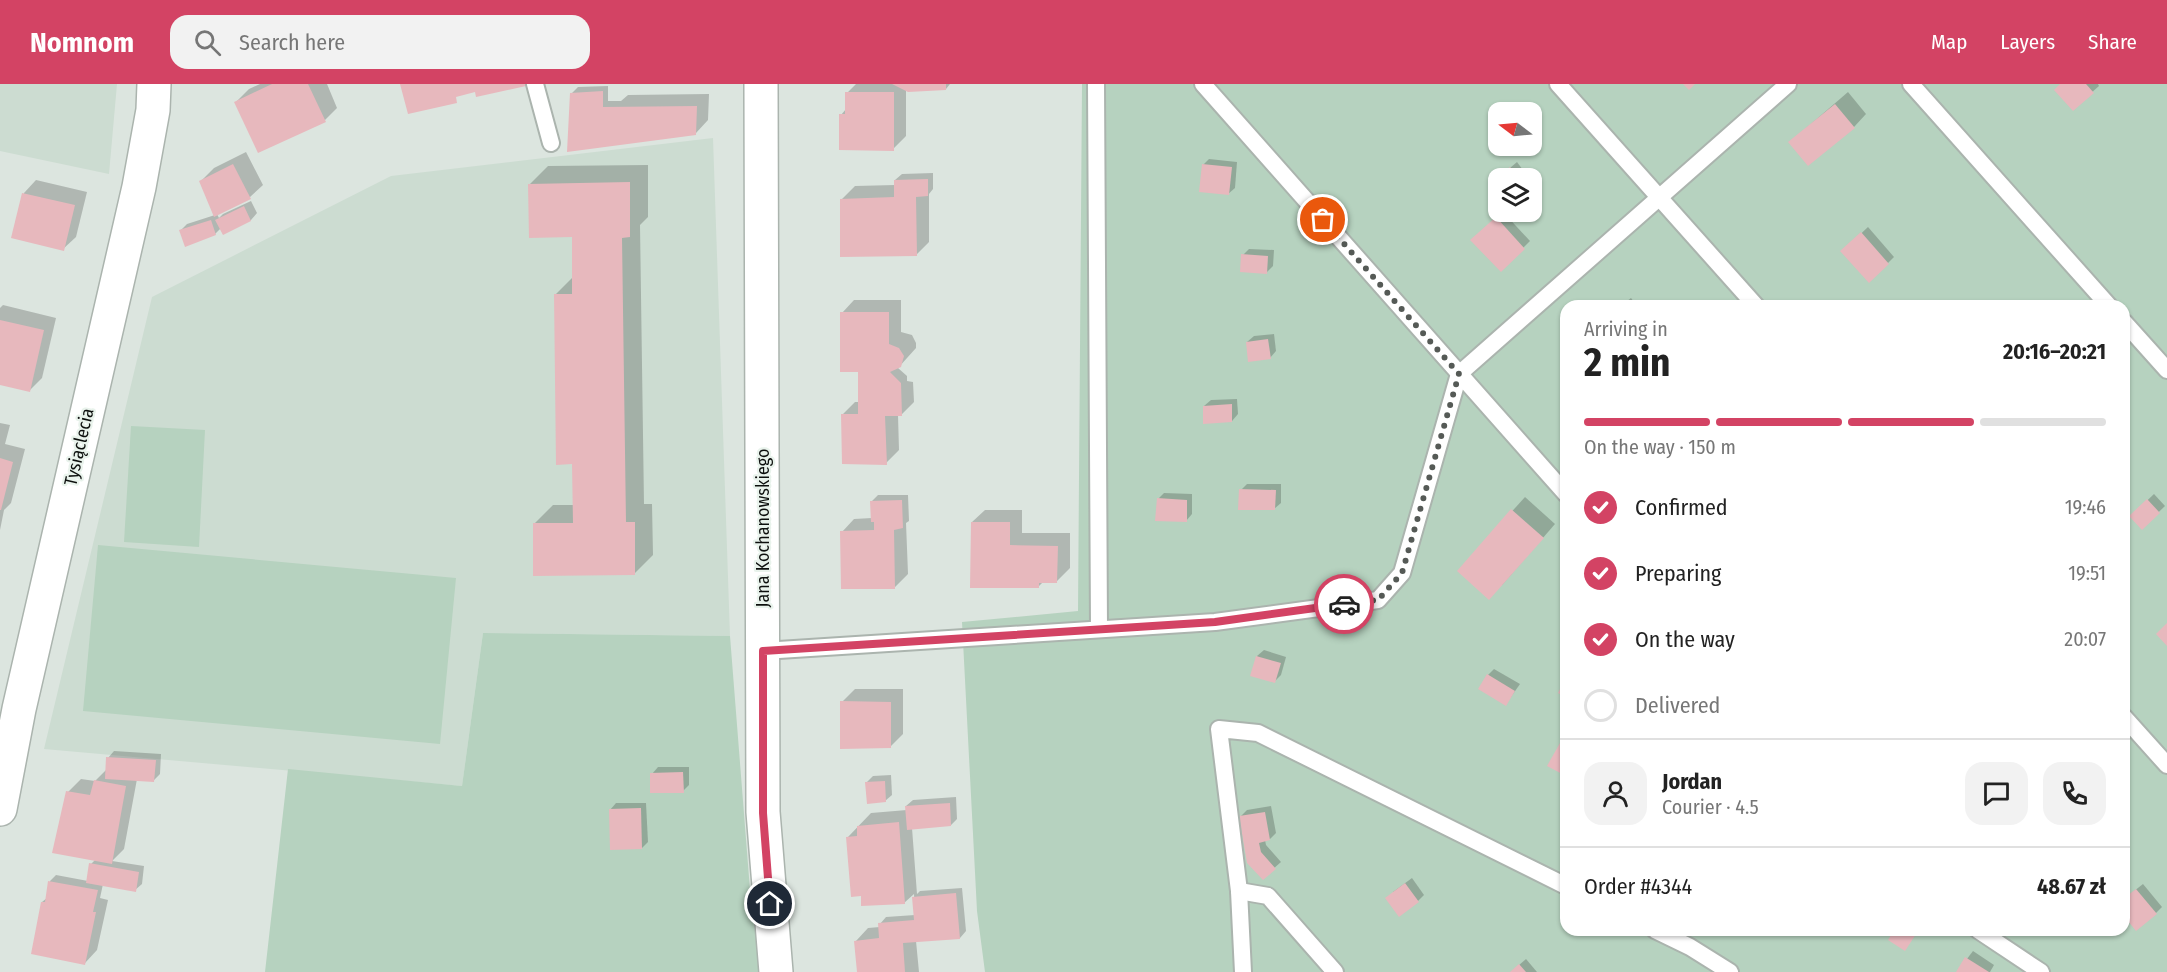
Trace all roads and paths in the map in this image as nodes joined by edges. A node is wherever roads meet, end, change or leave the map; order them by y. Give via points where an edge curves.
1 (154, 84) edge
2 (535, 84) edge
3 (761, 84) edge
4 (1096, 84) edge
5 (1203, 84) edge
6 (1558, 84) edge
7 (1788, 84) edge
8 (1911, 84) edge
9 (551, 142) dead end
10 (1660, 199) junction
11 (1751, 300) edge
12 (2104, 300) edge
13 (2130, 329) edge
14 (2167, 370) edge
15 (1459, 374) junction
16 (1560, 487) edge
17 (1099, 628) junction
18 (763, 651) junction
19 (9, 709) edge
20 (2130, 724) edge
21 (2167, 765) edge
22 (0, 810) edge
23 (1560, 883) edge
24 (1239, 891) junction
25 (1667, 936) edge
26 (1987, 936) edge
27 (776, 972) edge
28 (1243, 972) edge
29 (1335, 972) edge
30 (1730, 972) edge
31 (2042, 972) edge

1 - 19 street, Tysiąclecia via 139,188
2 - 9 lane
3 - 18 street, Jana Kochanowskiego
4 - 17 lane
5 - 15 lane
6 - 10 lane
7 - 10 lane
8 - 12 lane
10 - 11 lane
10 - 15 lane
13 - 14 lane
15 - 16 lane
15 - 17 lane via 1402,573 1378,600 1215,622
17 - 18 lane
18 - 27 street, Jana Kochanowskiego via 763,813
19 - 22 street, Tysiąclecia
20 - 21 lane
23 - 24 lane via 1258,732 1219,729
24 - 28 lane
24 - 29 lane via 1268,896
25 - 30 lane
26 - 31 lane

